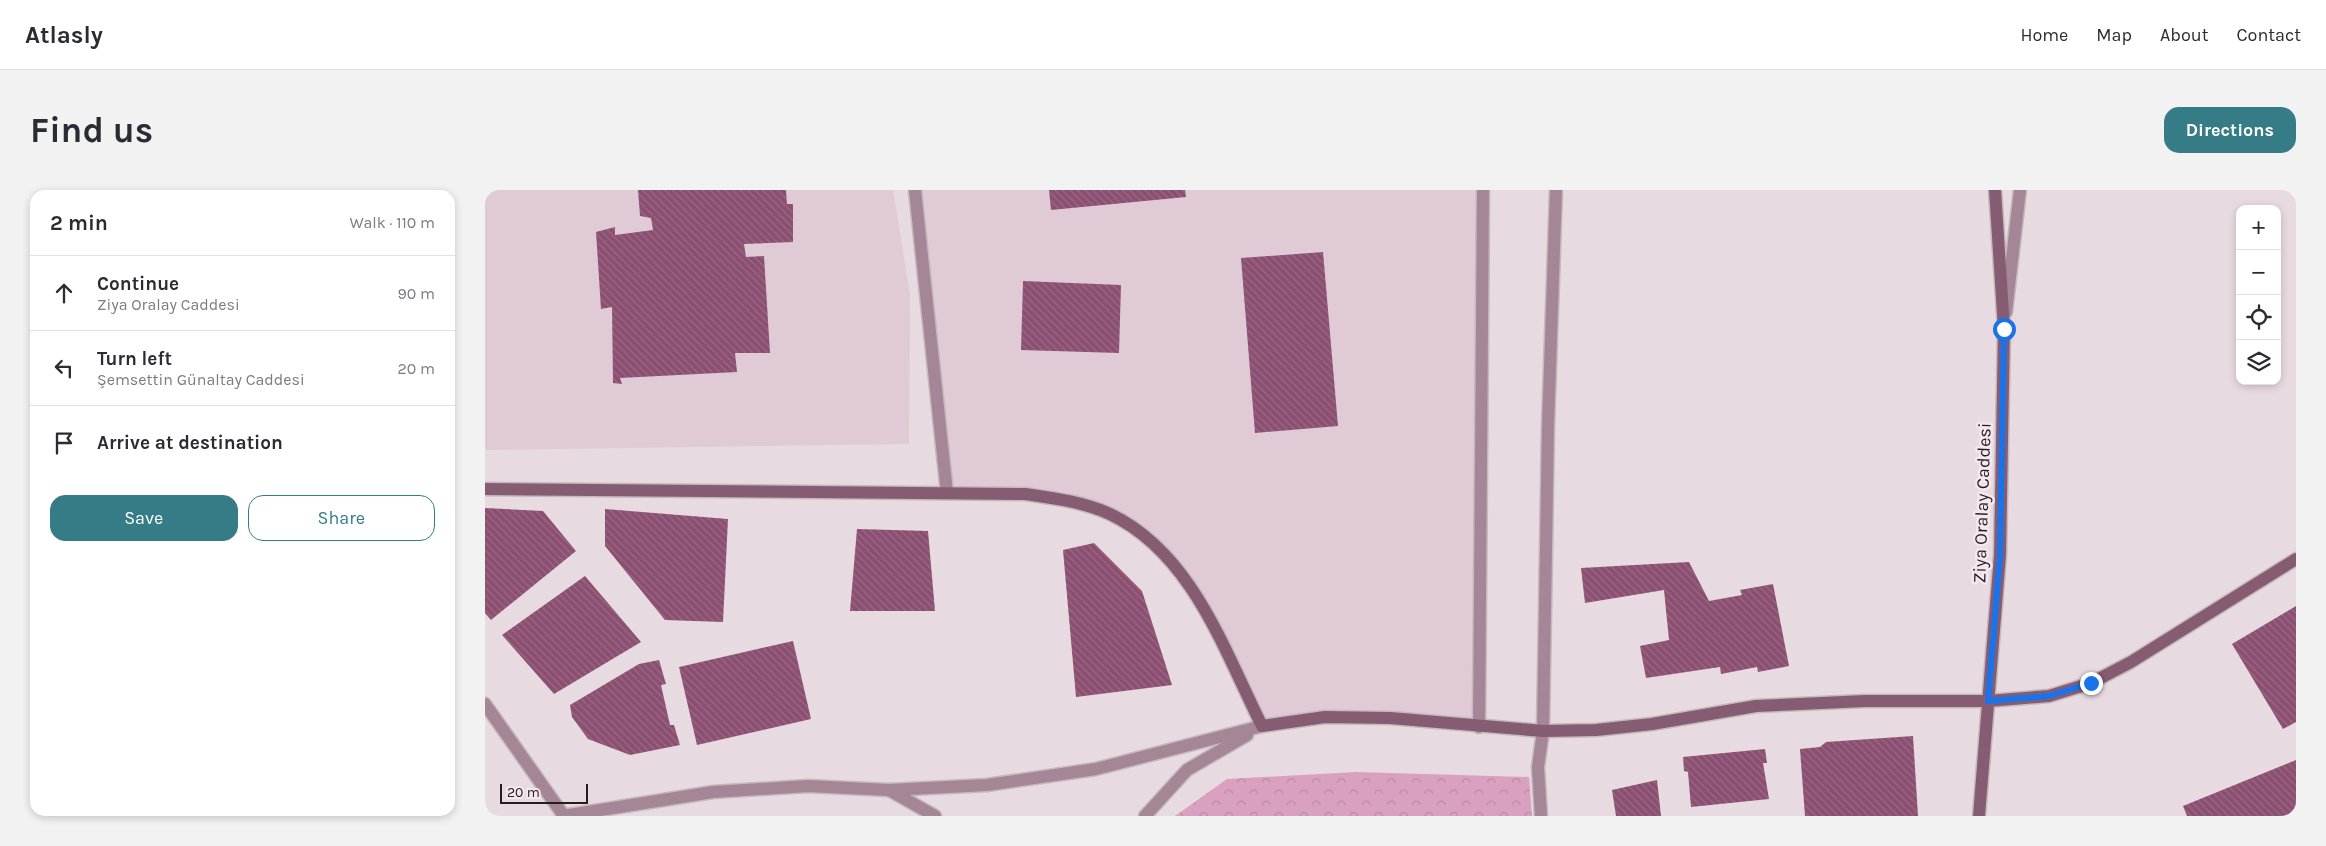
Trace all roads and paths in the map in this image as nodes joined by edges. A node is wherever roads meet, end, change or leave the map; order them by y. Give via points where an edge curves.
1 (915, 190) edge
2 (1483, 190) edge
3 (1556, 190) edge
4 (1995, 190) edge
5 (2020, 190) edge
6 (2004, 329) junction
7 (485, 488) edge
8 (947, 493) junction
9 (2296, 559) edge
10 (1988, 701) junction
11 (485, 704) edge
12 (1262, 726) junction
13 (1479, 727) junction
14 (1543, 731) junction
15 (889, 790) junction
16 (564, 816) edge
17 (935, 816) edge
18 (1145, 816) edge
19 (1541, 816) edge
20 (1979, 816) edge

1 - 8 street
2 - 13 street
3 - 14 street
4 - 6 main road, Ziya Oralay Caddesi
5 - 6 street
6 - 10 main road, Ziya Oralay Caddesi via 2000,555
7 - 8 main road
8 - 12 main road via 1025,494 1069,501 1109,514 1147,536 1193,588
9 - 10 main road via 2131,662 2091,683 2049,696
10 - 14 main road via 1865,701 1756,706 1652,724
10 - 20 main road, Ziya Oralay Caddesi
11 - 16 street
12 - 13 main road via 1325,716 1390,718
12 - 15 street via 1096,769 987,785
12 - 18 street via 1187,770
13 - 14 main road
14 - 19 street via 1538,767
15 - 16 street via 808,786 713,792
15 - 17 street

